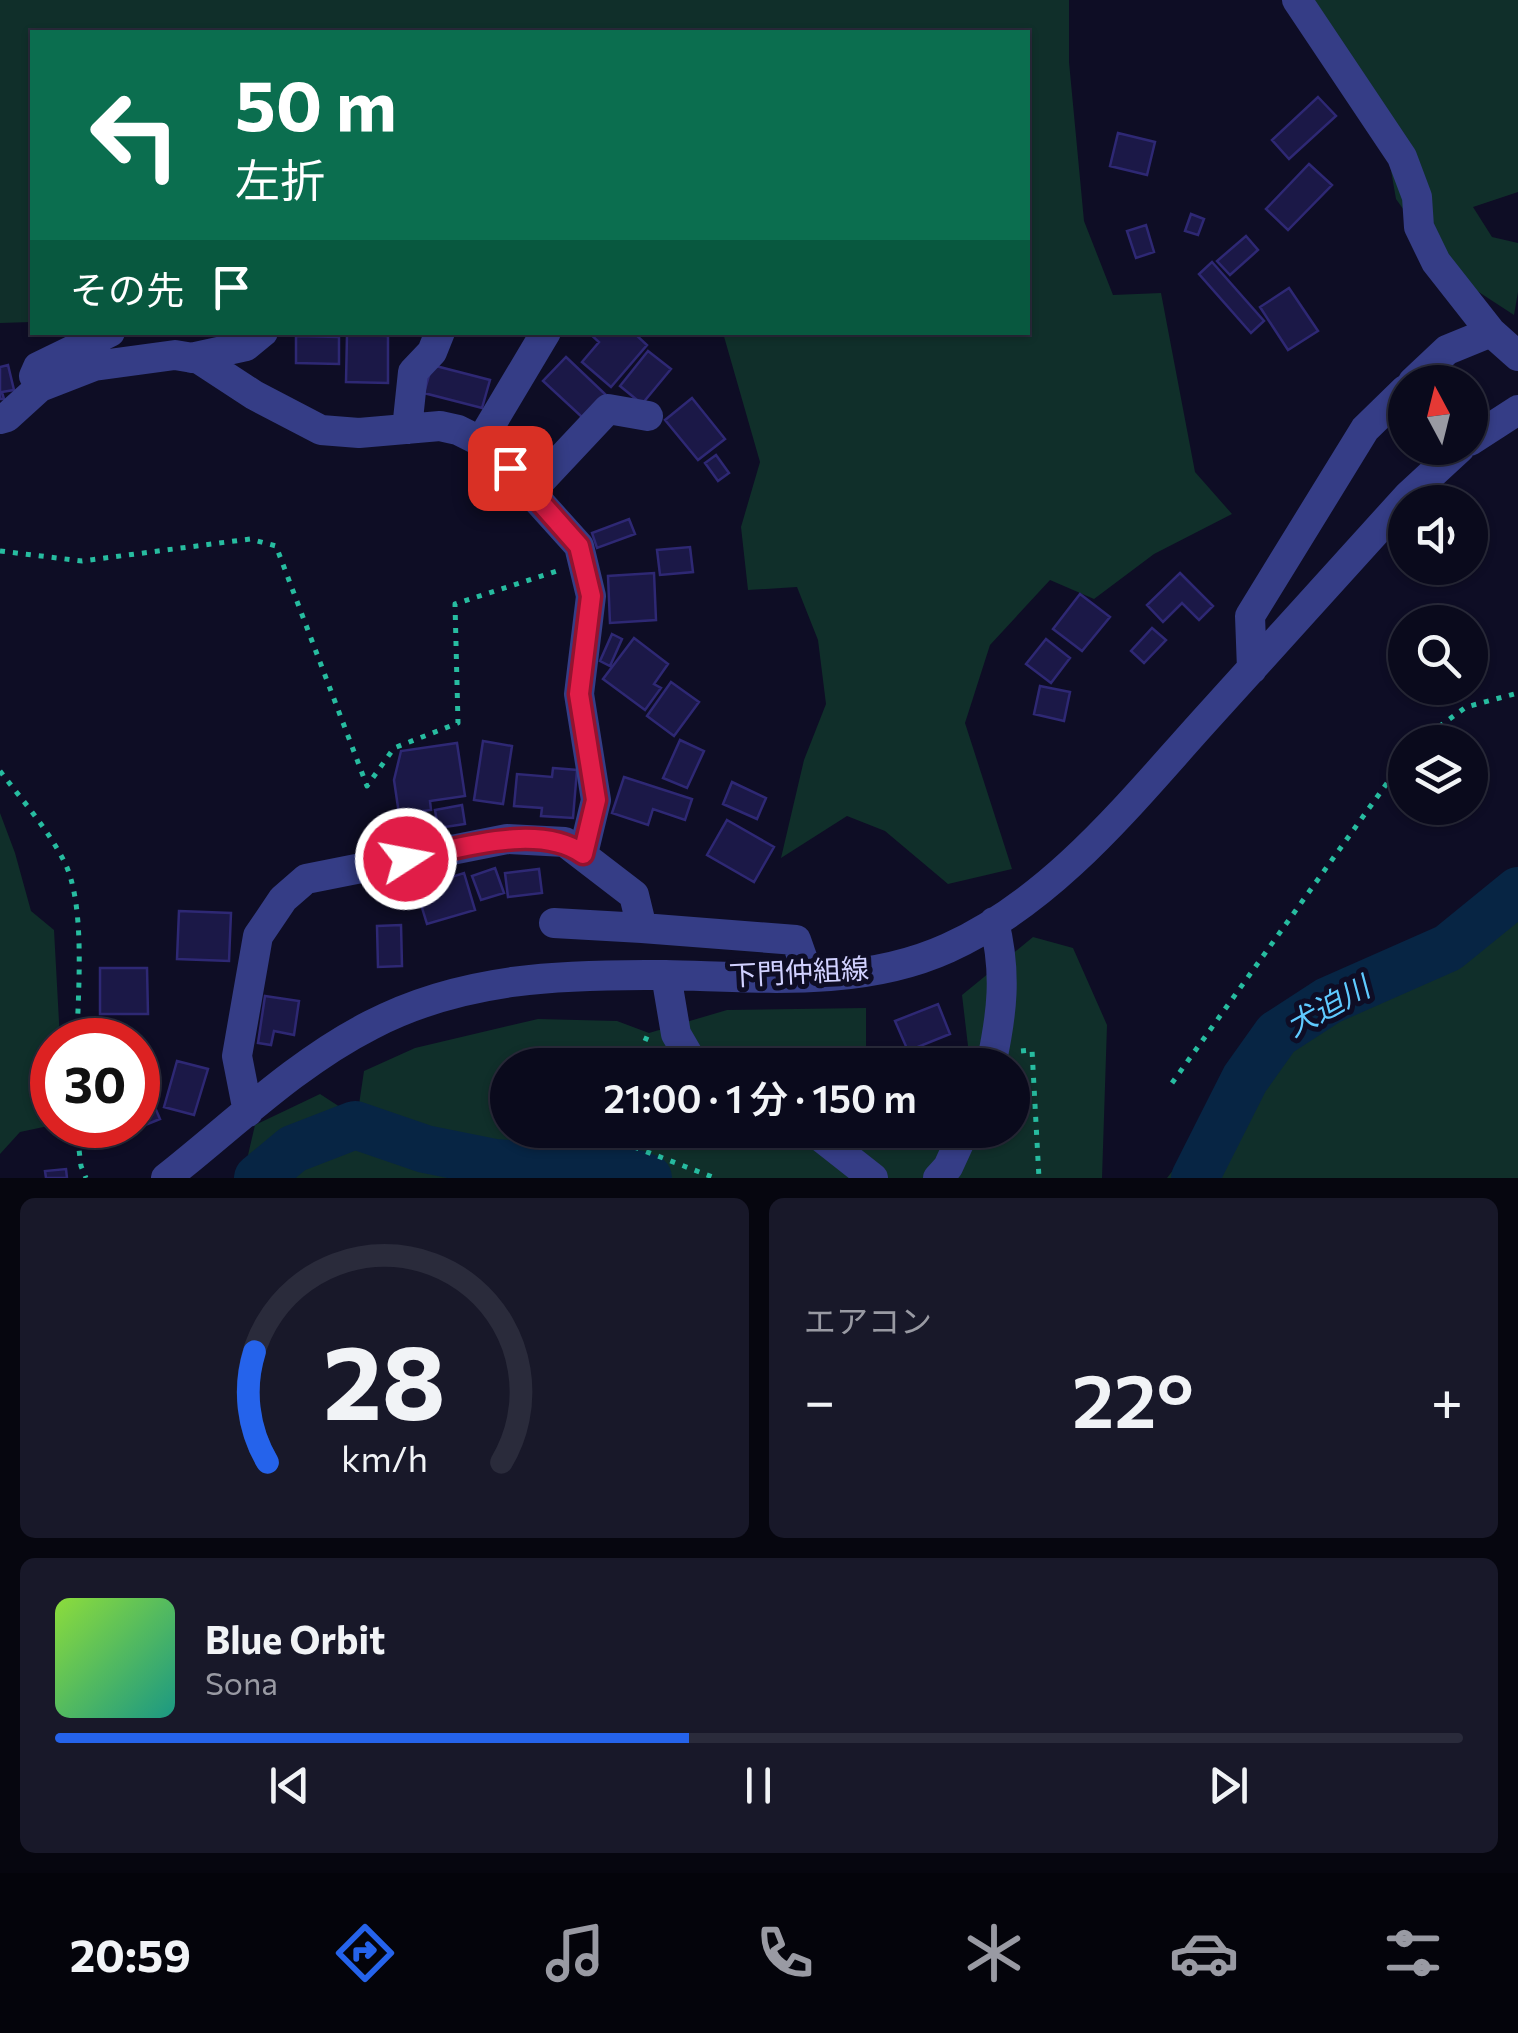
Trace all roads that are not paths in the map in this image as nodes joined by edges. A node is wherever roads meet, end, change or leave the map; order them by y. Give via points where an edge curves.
1 (1297, 0) edge
2 (1491, 332) junction
3 (104, 335) edge
4 (259, 335) edge
5 (439, 335) edge
6 (544, 335) edge
7 (1518, 356) edge
8 (191, 358) junction
9 (1431, 365) edge
10 (40, 387) junction
11 (1388, 407) edge
12 (1518, 410) edge
13 (648, 416) dead end
14 (0, 419) edge
15 (406, 429) junction
16 (1488, 429) edge
17 (481, 441) junction
18 (1442, 465) edge
19 (531, 491) junction
20 (1252, 668) junction
21 (583, 854) junction
22 (994, 922) junction
23 (554, 923) dead end
24 (642, 928) junction
25 (666, 975) junction
26 (809, 977) junction
27 (684, 1048) edge
28 (1002, 1048) edge
29 (248, 1112) junction
30 (835, 1148) edge
31 (957, 1148) edge
32 (204, 1166) edge
33 (166, 1178) edge
34 (873, 1178) edge
35 (938, 1178) edge

1 - 2 street via 1402,157 1417,197 1419,228 1436,262
2 - 7 street
2 - 9 street via 1447,350
3 - 10 street via 38,367
4 - 8 street via 246,346
5 - 15 street via 413,372
6 - 17 street
8 - 10 street via 94,366
8 - 15 street via 320,430
10 - 14 street
11 - 20 street via 1365,429 1250,616
12 - 16 street
13 - 19 street via 608,409
15 - 17 street via 440,426
17 - 19 street
18 - 20 street, 下門仲組線
19 - 21 street via 579,546 591,596 579,694 596,800
20 - 22 street, 下門仲組線 via 1103,833
21 - 24 street via 634,896
21 - 29 street via 566,842 507,839 306,879 282,899 258,936 237,1056
22 - 26 street, 下門仲組線 via 900,964
22 - 28 street via 1004,958
23 - 24 street
24 - 26 street via 796,940
25 - 26 street, 下門仲組線
25 - 27 street
25 - 29 street, 下門仲組線 via 566,975 423,1003 342,1042
29 - 32 street, 下門仲組線
30 - 34 street
31 - 35 street
32 - 33 street, 下門仲組線

